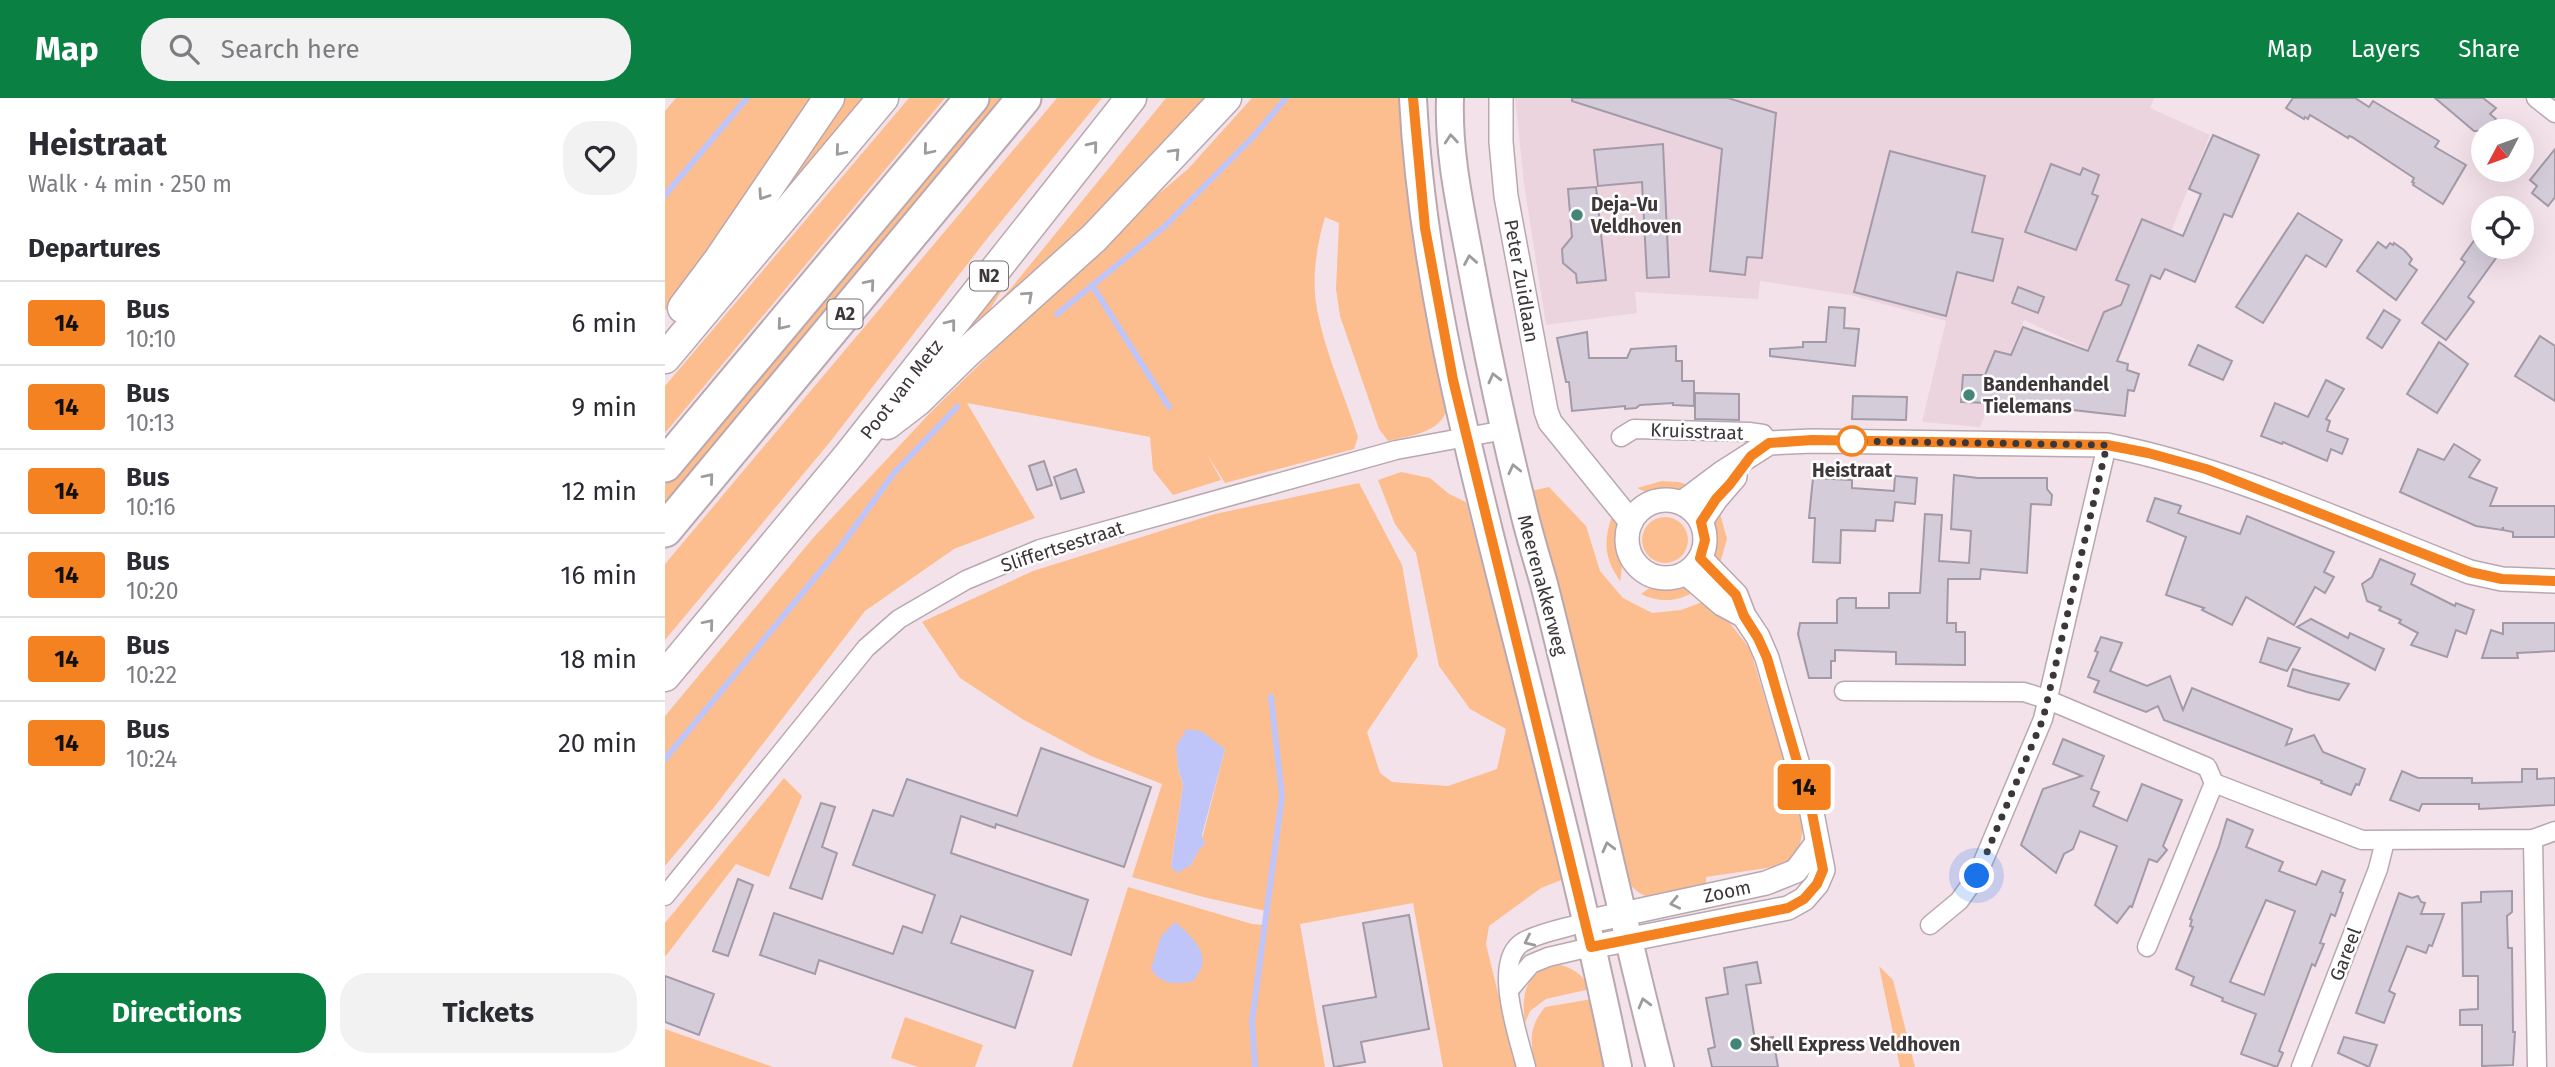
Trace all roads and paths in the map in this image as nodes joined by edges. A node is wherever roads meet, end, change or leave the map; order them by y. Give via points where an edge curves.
1 (828, 98) edge
2 (883, 98) edge
3 (972, 98) edge
4 (1024, 98) edge
5 (1131, 98) edge
6 (1226, 98) edge
7 (1413, 98) edge
8 (1450, 98) edge
9 (1501, 98) edge
10 (2536, 98) edge
11 (2555, 113) edge
12 (665, 332) edge
13 (665, 358) edge
14 (1505, 430) junction
15 (1467, 436) junction
16 (1621, 437) dead end
17 (2107, 445) junction
18 (1760, 449) junction
19 (849, 455) junction
20 (665, 465) edge
21 (1682, 503) junction
22 (1637, 514) junction
23 (1701, 522) junction
24 (665, 530) edge
25 (1693, 566) junction
26 (2555, 581) edge
27 (665, 676) edge
28 (1844, 691) dead end
29 (2046, 699) junction
30 (2214, 783) junction
31 (2555, 831) edge
32 (2533, 839) junction
33 (2385, 841) junction
34 (1817, 844) junction
35 (665, 896) edge
36 (1930, 925) dead end
37 (1626, 927) junction
38 (1588, 934) junction
39 (2147, 947) dead end
40 (1509, 990) junction
41 (1526, 1067) edge
42 (1618, 1067) edge
43 (1660, 1067) edge
44 (2301, 1067) edge
45 (2537, 1067) edge

1 -> 12 highway
2 -> 13 highway
3 -> 20 highway, A2
24 -> 4 highway, A2
19 -> 5 highway, Poot van Metz / N2
19 -> 6 highway, N2 via 917,401 1094,238
7 - 15 main road, Meerenakkerweg via 1425,228
14 -> 8 main road, Meerenakkerweg via 1455,179
9 - 22 street, Peter Zuidlaan via 1506,196 1550,422
10 - 11 street
14 - 15 street, Sliffertsestraat
37 -> 14 main road, Meerenakkerweg
15 - 35 street, Sliffertsestraat via 1396,450 1040,549 966,580 899,619 866,648
15 - 38 main road, Meerenakkerweg
16 - 18 street, Kruisstraat via 1634,429 1749,432 1763,434
17 - 18 street, Kruisstraat via 1812,440
17 - 26 street, Kruisstraat via 2206,469 2470,572 2502,579
17 - 29 street
18 - 21 street, Kruisstraat
18 - 23 street, Kruisstraat
27 -> 19 highway, Poot van Metz / N2
21 - 22 street via 1655,501
21 - 23 street
22 - 25 street via 1627,533 1627,546 1639,568 1649,575 1674,578
23 - 25 street via 1705,540
25 - 34 street, Zoom via 1736,595 1767,658
28 - 29 street via 2024,692
29 - 30 street via 2207,767
29 - 36 street via 2043,719 1977,876 1959,901
30 - 33 street via 2362,840
30 - 39 street
31 - 32 street
32 - 33 street
32 - 45 street
33 - 44 street, Gareel
34 -> 37 street, Zoom via 1796,871 1781,878
34 - 37 street, Zoom via 1823,870 1817,884 1788,908
37 - 38 street
43 -> 37 main road, Meerenakkerweg
38 - 40 street via 1531,964
38 -> 40 street via 1521,943 1506,968
38 - 42 main road, Meerenakkerweg
40 - 41 street

